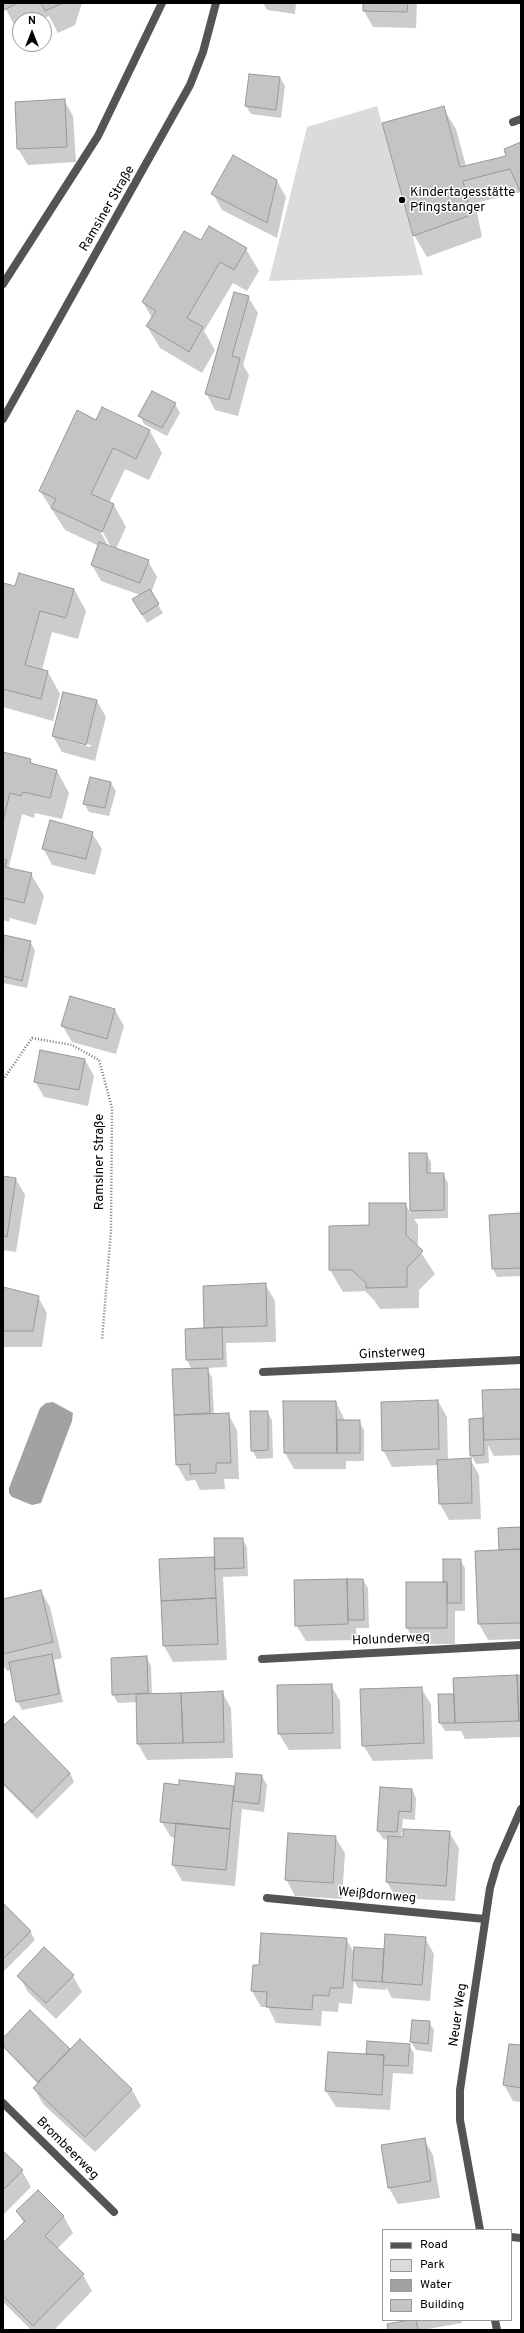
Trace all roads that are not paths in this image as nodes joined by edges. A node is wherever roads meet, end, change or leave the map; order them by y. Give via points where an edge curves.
1 (162, 3) edge
2 (216, 3) edge
3 (3, 284) edge
4 (3, 419) edge
5 (521, 1360) edge
6 (263, 1372) dead end
7 (521, 1645) edge
8 (262, 1659) dead end
9 (521, 1808) edge
10 (268, 1898) dead end
11 (485, 1919) junction
12 (3, 2103) edge
13 (114, 2212) dead end
14 (480, 2229) edge

1 - 3 street via 98,136
2 - 4 street, Ramsiner Straße via 203,52 190,85
5 - 6 street, Ginsterweg
7 - 8 street, Holunderweg
9 - 11 street, Neuer Weg via 497,1864
10 - 11 street, Weißdornweg
11 - 14 street, Neuer Weg via 459,2106
12 - 13 street, Brombeerweg

